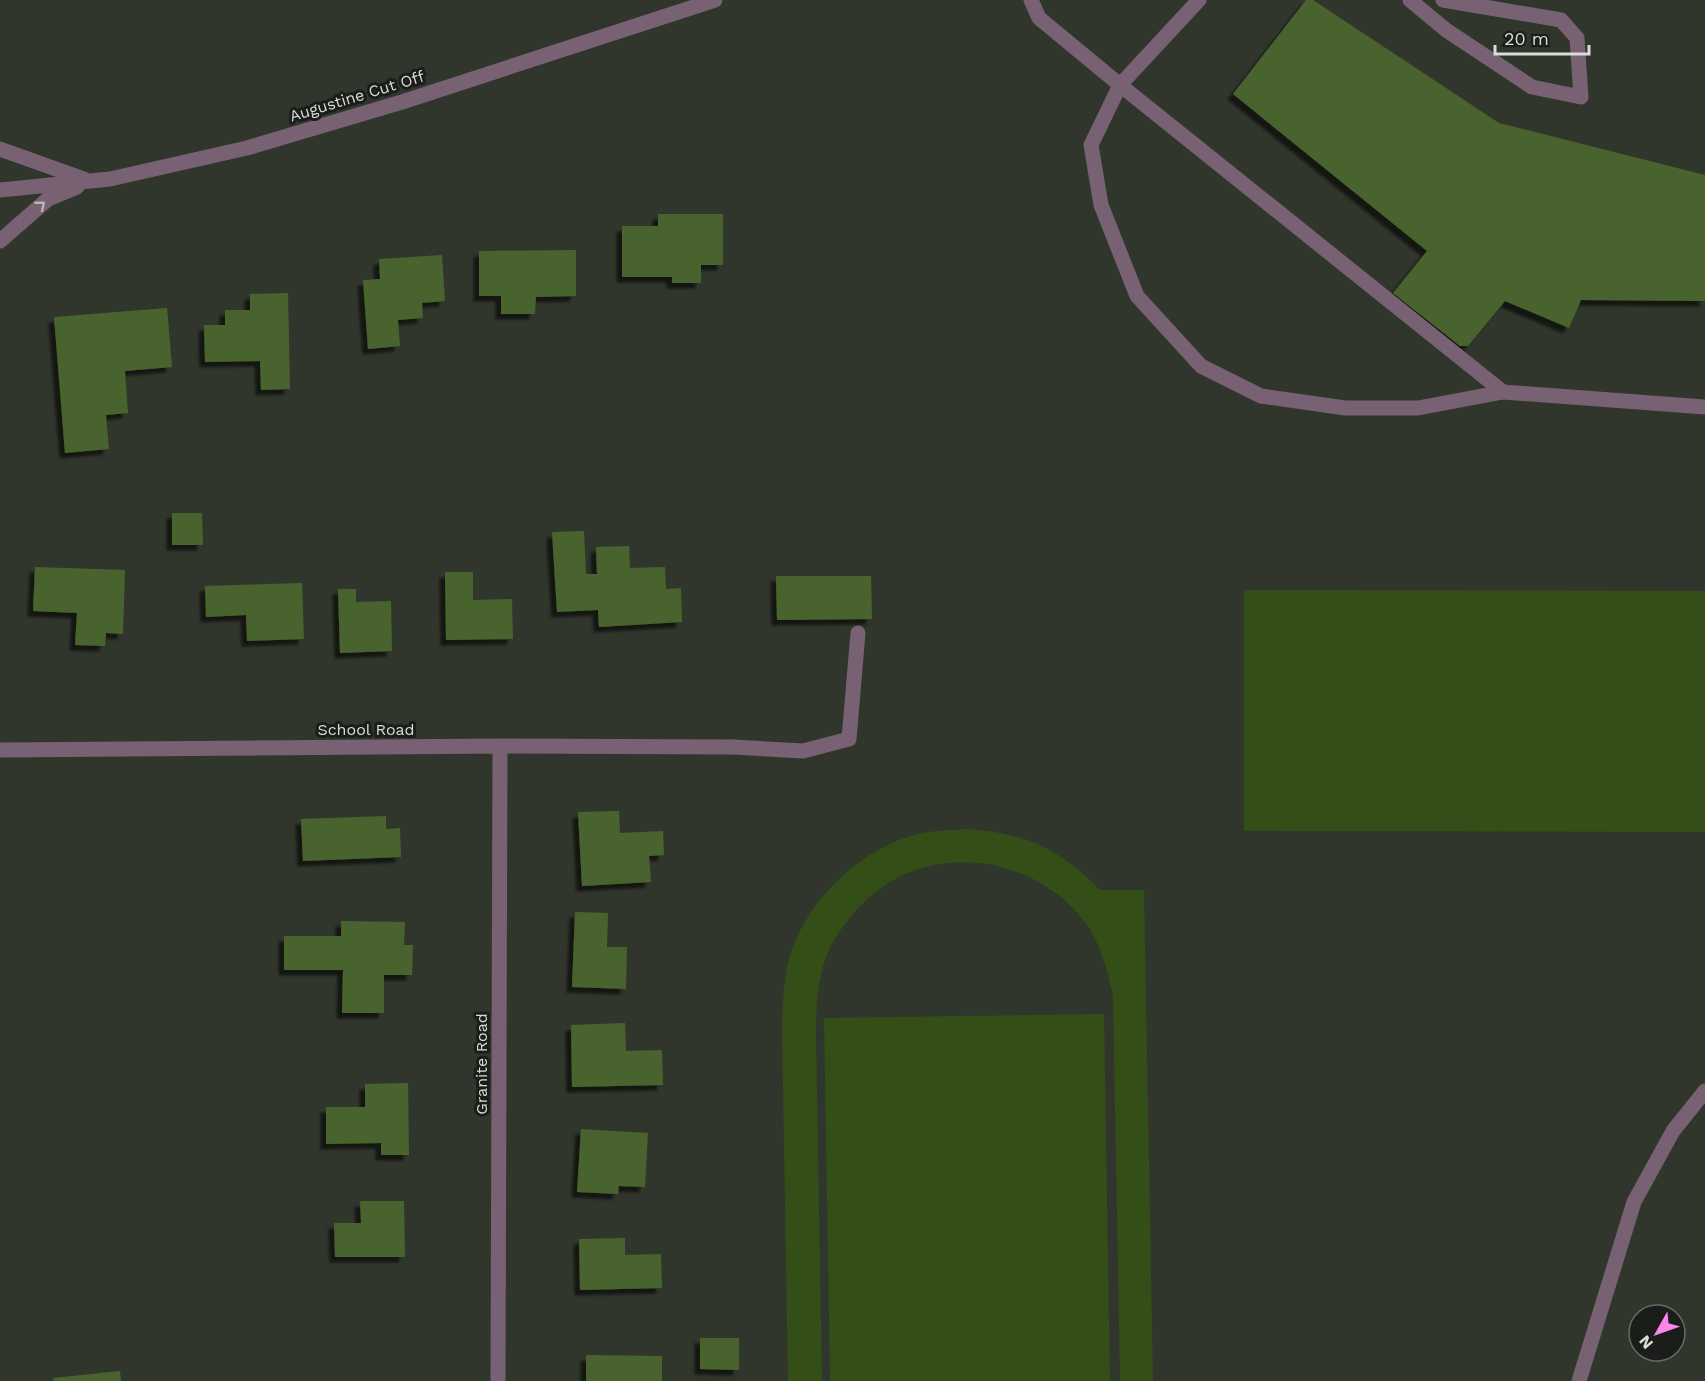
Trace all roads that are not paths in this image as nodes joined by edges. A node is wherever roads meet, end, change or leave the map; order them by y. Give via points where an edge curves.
1 (715, 0) edge
2 (1031, 0) edge
3 (1199, 0) edge
4 (1410, 0) edge
5 (1443, 0) edge
6 (1120, 86) junction
7 (0, 149) edge
8 (90, 181) junction
9 (0, 190) edge
10 (0, 241) edge
11 (1503, 392) junction
12 (1705, 407) edge
13 (858, 633) dead end
14 (500, 746) junction
15 (0, 750) edge
16 (1705, 1091) edge
17 (498, 1381) edge
18 (1579, 1381) edge

1 - 8 street, Augustine Cut Off via 247,148
2 - 6 street via 1039,18
3 - 6 street
4 - 5 street via 1446,30 1532,87 1581,97 1577,38 1561,20
6 - 11 street
6 - 11 street via 1092,145 1101,205 1137,296 1201,366 1260,396 1345,408 1418,408
7 - 8 street
8 - 9 street, Augustine Cut Off
10 -> 8 street via 48,199
11 - 12 street
13 - 14 street, School Road via 849,739 803,751
14 - 15 street, School Road
14 - 17 street, Granite Road
16 - 18 street via 1673,1131 1634,1202

